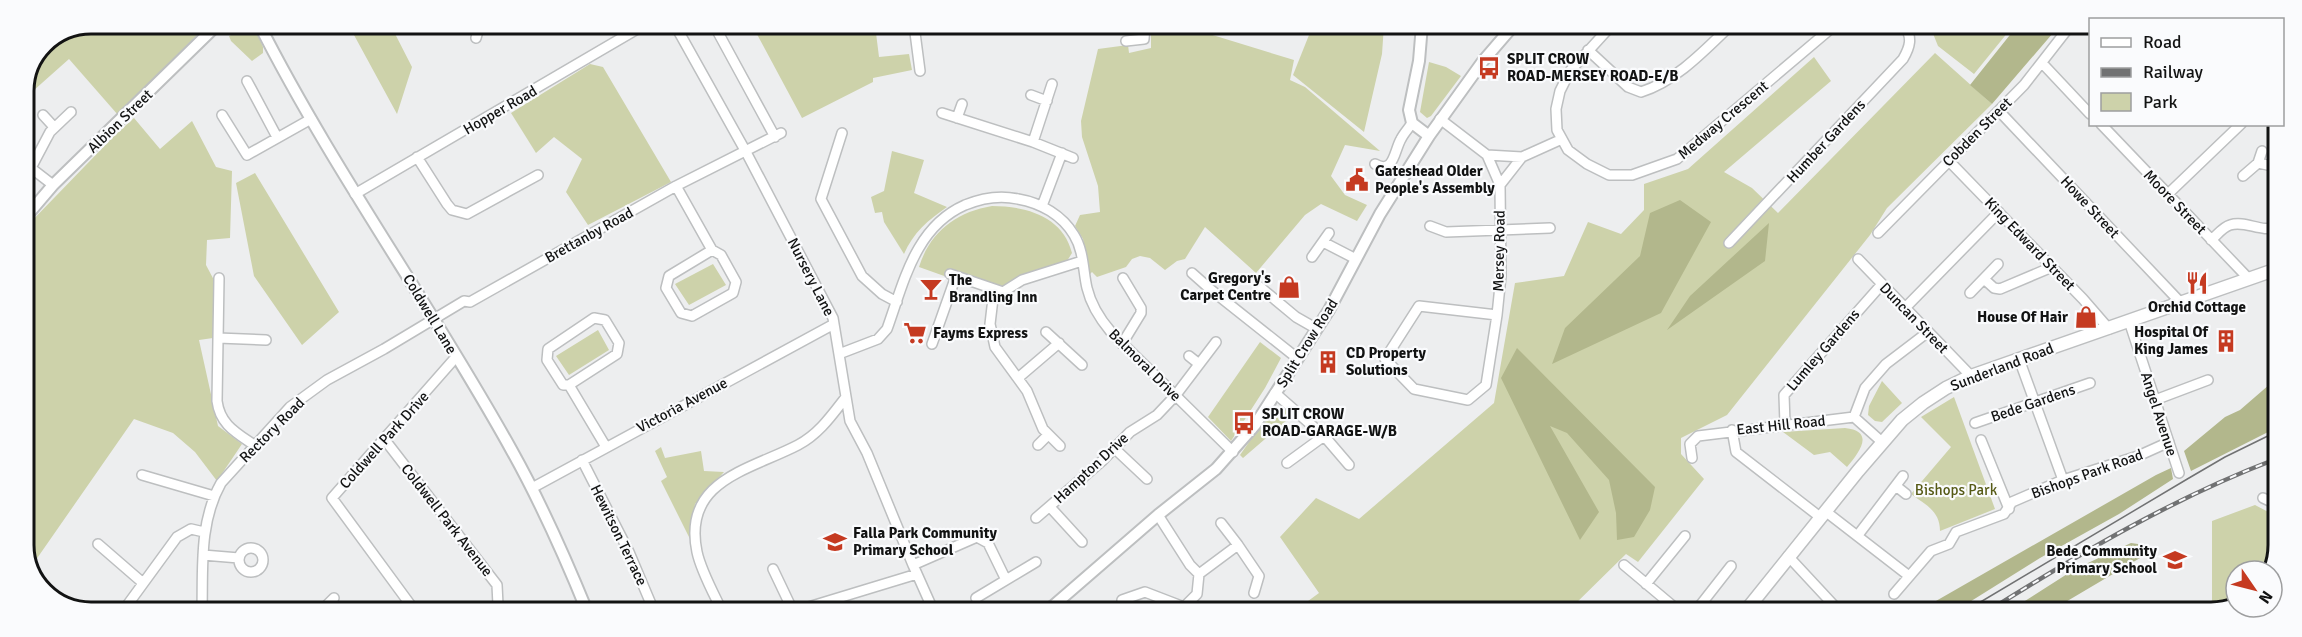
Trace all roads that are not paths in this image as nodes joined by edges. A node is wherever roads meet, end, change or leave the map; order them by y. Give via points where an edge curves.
1 (208, 34) edge
2 (264, 34) edge
3 (477, 34) edge
4 (629, 34) edge
5 (680, 34) edge
6 (719, 34) edge
7 (915, 34) edge
8 (1144, 34) edge
9 (1421, 34) edge
10 (1507, 34) edge
11 (1603, 34) edge
12 (1722, 34) edge
13 (1825, 34) edge
14 (1907, 34) edge
15 (2064, 34) edge
16 (476, 38) dead end
17 (1125, 41) dead end
18 (1588, 50) junction
19 (2042, 63) junction
20 (920, 71) dead end
21 (247, 81) dead end
22 (1052, 84) dead end
23 (1031, 96) dead end
24 (1047, 100) junction
25 (962, 104) dead end
26 (1999, 111) junction
27 (71, 112) dead end
28 (2089, 112) edge
29 (942, 113) dead end
30 (43, 115) dead end
31 (222, 115) dead end
32 (957, 118) junction
33 (311, 119) junction
34 (1440, 119) junction
35 (1412, 123) junction
36 (2103, 126) edge
37 (2239, 126) edge
38 (54, 127) junction
39 (842, 133) dead end
40 (277, 136) junction
41 (1429, 136) junction
42 (1562, 139) junction
43 (1033, 142) junction
44 (2262, 150) dead end
45 (746, 152) junction
46 (1062, 153) junction
47 (1487, 155) junction
48 (417, 157) junction
49 (1522, 157) junction
50 (1073, 158) dead end
51 (1949, 161) junction
52 (34, 162) edge
53 (2258, 163) junction
54 (1375, 164) dead end
55 (2267, 165) edge
56 (34, 170) edge
57 (538, 175) dead end
58 (2243, 176) dead end
59 (53, 185) junction
60 (1500, 185) junction
61 (676, 186) junction
62 (355, 194) junction
63 (2168, 194) junction
64 (1042, 206) junction
65 (34, 207) edge
66 (1999, 212) junction
67 (1430, 226) dead end
68 (1550, 228) dead end
69 (2267, 230) edge
70 (1501, 231) junction
71 (1329, 233) dead end
72 (1878, 233) dead end
73 (2211, 240) junction
74 (1323, 242) junction
75 (1729, 243) dead end
76 (712, 250) junction
77 (1312, 256) dead end
78 (1356, 259) junction
79 (1858, 259) dead end
80 (1082, 261) junction
81 (1998, 264) dead end
82 (2052, 267) junction
83 (2267, 272) edge
84 (1192, 273) dead end
85 (219, 278) dead end
86 (1123, 278) dead end
87 (1984, 279) junction
88 (2249, 279) junction
89 (1882, 284) junction
90 (1260, 287) dead end
91 (994, 290) junction
92 (1970, 293) dead end
93 (897, 302) junction
94 (2181, 303) junction
95 (1152, 304) dead end
96 (1141, 308) junction
97 (1905, 308) junction
98 (1497, 315) junction
99 (434, 319) junction
100 (2129, 321) junction
101 (834, 324) junction
102 (2109, 328) junction
103 (1317, 329) junction
104 (1046, 332) dead end
105 (1928, 332) junction
106 (218, 338) junction
107 (266, 340) dead end
108 (1216, 342) dead end
109 (1059, 343) junction
110 (932, 344) dead end
111 (1122, 344) junction
112 (839, 354) junction
113 (1189, 356) dead end
114 (456, 357) junction
115 (1297, 358) junction
116 (2019, 359) junction
117 (1199, 364) junction
118 (1082, 365) dead end
119 (1971, 376) junction
120 (1018, 378) junction
121 (2208, 380) dead end
122 (2090, 383) dead end
123 (569, 385) junction
124 (1275, 393) junction
125 (1175, 396) junction
126 (846, 397) junction
127 (2155, 400) junction
128 (2035, 403) junction
129 (1854, 417) junction
130 (1975, 423) dead end
131 (1785, 424) junction
132 (1732, 430) junction
133 (1048, 435) junction
134 (1324, 436) junction
135 (384, 440) junction
136 (1981, 440) dead end
137 (1882, 442) junction
138 (2169, 442) junction
139 (254, 445) junction
140 (1038, 445) dead end
141 (1060, 446) dead end
142 (606, 447) junction
143 (1114, 448) junction
144 (1233, 452) junction
145 (1692, 458) dead end
146 (582, 460) junction
147 (1287, 463) dead end
148 (1349, 465) dead end
149 (2179, 473) dead end
150 (142, 475) dead end
151 (1903, 476) dead end
152 (1147, 479) dead end
153 (2063, 480) junction
154 (1896, 486) junction
155 (531, 488) junction
156 (1906, 494) dead end
157 (214, 496) junction
158 (2263, 498) dead end
159 (2268, 500) edge
160 (1050, 507) junction
161 (2008, 508) junction
162 (1823, 514) junction
163 (1158, 516) junction
164 (1036, 518) dead end
165 (1221, 523) dead end
166 (204, 532) junction
167 (1685, 536) dead end
168 (1858, 536) junction
169 (1082, 542) dead end
170 (98, 544) dead end
171 (1238, 545) junction
172 (204, 555) junction
173 (1788, 556) junction
174 (239, 558) dead end
175 (1036, 562) dead end
176 (1624, 565) dead end
177 (1731, 566) dead end
178 (774, 569) dead end
179 (915, 569) junction
180 (1199, 574) junction
181 (1909, 576) junction
182 (1006, 580) junction
183 (143, 582) junction
184 (1646, 584) junction
185 (1254, 593) dead end
186 (1894, 594) dead end
187 (334, 598) dead end
188 (976, 598) dead end
189 (1122, 600) dead end
190 (129, 602) edge
191 (202, 602) edge
192 (330, 602) edge
193 (408, 602) edge
194 (498, 602) edge
195 (583, 602) edge
196 (650, 602) edge
197 (718, 602) edge
198 (789, 602) edge
199 (819, 602) edge
200 (930, 602) edge
201 (1058, 602) edge
202 (1172, 602) edge
203 (1190, 602) edge
204 (1667, 602) edge
205 (1703, 602) edge
206 (1755, 602) edge
207 (1831, 602) edge

1 - 59 street, Albion Street
2 - 33 street, Coldwell Lane
3 - 16 street
4 - 48 street, Hopper Road
5 - 45 street, Nursery Lane
6 - 45 street, Brettanby Road via 778,135
7 - 20 street
8 - 17 street via 1144,39
9 - 35 street via 1409,110
10 - 34 street, Split Crow Road
11 - 18 street
12 - 18 street via 1658,87 1641,92 1628,87
13 - 42 street, Medway Crescent via 1677,159 1655,168 1632,175 1609,175 1568,150
14 - 75 street, Humber Gardens via 1910,48 1903,59
15 - 19 street, Cobden Street
18 - 42 street via 1560,91 1556,109 1557,130
19 - 26 street, Cobden Street
19 - 28 street
21 - 40 street
22 - 24 street
23 - 24 street
24 - 43 street
25 - 32 street
26 - 51 street, Cobden Street
26 - 94 street, Howe Street
27 - 38 street
29 - 32 street
30 - 38 street
31 - 40 street via 247,155
32 - 43 street
33 - 40 street
33 - 62 street, Coldwell Lane
34 - 41 street, Split Crow Road
34 - 47 street, Mersey Road
35 - 41 street
35 - 54 street via 1400,140 1392,163 1381,168
36 - 63 street, Moore Street
37 - 63 street
38 - 52 street
39 - 93 street via 821,199 862,276
41 - 78 street, Split Crow Road
42 - 49 street
43 - 46 street
44 - 53 street
45 - 61 street, Brettanby Road
45 - 101 street, Nursery Lane
46 - 50 street
46 - 64 street
47 - 49 street
47 - 60 street, Mersey Road
48 - 57 street via 452,210 467,214
48 - 62 street, Hopper Road
49 - 60 street
51 - 66 street, King Edward Street
51 - 72 street, Cobden Street
53 - 55 street
53 - 58 street
56 - 59 street
59 - 65 street, Albion Street
60 - 70 street, Mersey Road
61 - 76 street
61 - 99 street, Brettanby Road
62 - 99 street, Coldwell Lane
63 - 73 street, Moore Street
64 - 80 street, Balmoral Drive via 1065,223 1080,249
64 - 93 street, Balmoral Drive via 998,197 954,210 921,242
66 - 82 street, King Edward Street
66 - 97 street
67 - 70 street via 1446,232
68 - 70 street
69 - 73 street via 2228,225
70 - 98 street, Mersey Road
71 - 74 street
73 - 88 street, Moore Street
74 - 77 street
74 - 78 street
76 - 76 street via 669,276 666,288 681,313 692,316 733,293 736,282 721,255
78 - 103 street, Split Crow Road
79 - 89 street, Duncan Street
80 - 91 street via 1022,280 1007,290
80 - 111 street, Balmoral Drive via 1091,301 1101,321
81 - 87 street
82 - 87 street via 2001,289
82 - 102 street, King Edward Street
83 - 88 main road, Sunderland Road
84 - 115 street
85 - 106 street
86 - 96 street
87 - 92 street
88 - 94 main road, Sunderland Road
89 - 97 street, Duncan Street
89 - 131 street, Lumley Gardens via 1784,395
90 - 103 street
91 - 110 street via 953,275
91 - 120 street via 992,340
93 - 112 street, Balmoral Drive via 887,329 878,339
94 - 100 main road, Sunderland Road
95 - 96 street
96 - 111 street
97 - 105 street, Duncan Street
98 - 98 street, Mersey Road via 1419,306 1385,359 1414,389 1468,400 1486,384
99 - 114 street, Coldwell Lane
99 - 139 street, Rectory Road via 327,380 290,407
100 - 102 main road, Sunderland Road
100 - 127 street, Angel Avenue
101 - 112 street, Nursery Lane
101 - 142 street, Victoria Avenue
102 - 116 main road, Sunderland Road
103 - 115 street, Split Crow Road
104 - 109 street
105 - 119 street, Duncan Street
105 - 129 street via 1887,364 1865,388
106 - 107 street
106 - 139 street via 219,414 227,427
108 - 117 street, Hampton Drive
109 - 118 street
109 - 120 street
111 - 125 street, Balmoral Drive
112 - 126 street, Nursery Lane
113 - 117 street
114 - 135 street, Coldwell Park Drive
114 - 155 street, Coldwell Lane
115 - 124 street, Split Crow Road
116 - 119 main road, Sunderland Road
116 - 128 street
117 - 125 street, Hampton Drive
119 - 137 main road, Sunderland Road via 1923,403
120 - 133 street
121 - 127 street
122 - 128 street, Bede Gardens
123 - 123 street via 617,354 619,343 605,320 594,318 548,349 547,360 563,385
123 - 142 street
124 - 134 street
124 - 144 street, Split Crow Road
125 - 143 street, Hampton Drive
125 - 144 street, Balmoral Drive
126 - 179 street, Nursery Lane via 850,421
126 - 197 street via 816,433 731,475 705,496 695,523 697,553
127 - 138 street, Angel Avenue
128 - 130 street, Bede Gardens
128 - 153 street
129 - 131 street, East Hill Road
129 - 137 street
131 - 132 street, East Hill Road
132 - 145 street, East Hill Road via 1692,439
132 - 162 street via 1736,452
133 - 140 street
133 - 141 street
134 - 147 street
134 - 148 street
135 - 193 street, Coldwell Park Drive via 332,498
135 - 194 street, Coldwell Park Avenue via 497,585
136 - 161 street
137 - 162 main road, Sunderland Road
138 - 149 street, Angel Avenue
138 - 153 street, Bishops Park Road
139 - 157 street, Rectory Road
142 - 146 street, Victoria Avenue
143 - 152 street
143 - 160 street, Hampton Drive
144 - 163 street, Split Crow Road
146 - 155 street, Victoria Avenue
146 - 196 street, Hewitson Terrace
150 - 157 street
151 - 154 street
153 - 161 street, Bishops Park Road via 2012,502
154 - 156 street
154 - 168 street
155 - 195 street, Coldwell Lane
157 - 166 street, Rectory Road
158 - 159 street
160 - 164 street, Hampton Drive
160 - 169 street
161 - 181 street, Bishops Park Road via 2000,516 1956,532 1949,544 1930,551
162 - 168 street
162 - 173 main road, Sunderland Road
163 - 180 street
163 - 201 street, Split Crow Road
165 - 171 street
166 - 172 street, Rectory Road
166 - 183 street via 191,529 177,537
167 - 184 street
168 - 181 street
170 - 183 street
171 - 180 street
171 - 185 street via 1259,576
172 - 174 street
172 - 191 street, Rectory Road
173 - 206 main road, Sunderland Road
173 - 207 street
175 - 182 street
176 - 184 street
177 - 205 street
178 - 198 street
179 - 182 street via 977,537 988,543
179 - 199 street
179 - 200 street, Nursery Lane
180 - 203 street via 1197,594
181 - 186 street, Bishops Park Road
182 - 188 street
183 - 190 street
184 - 204 street
187 - 192 street
189 - 202 street via 1145,592

